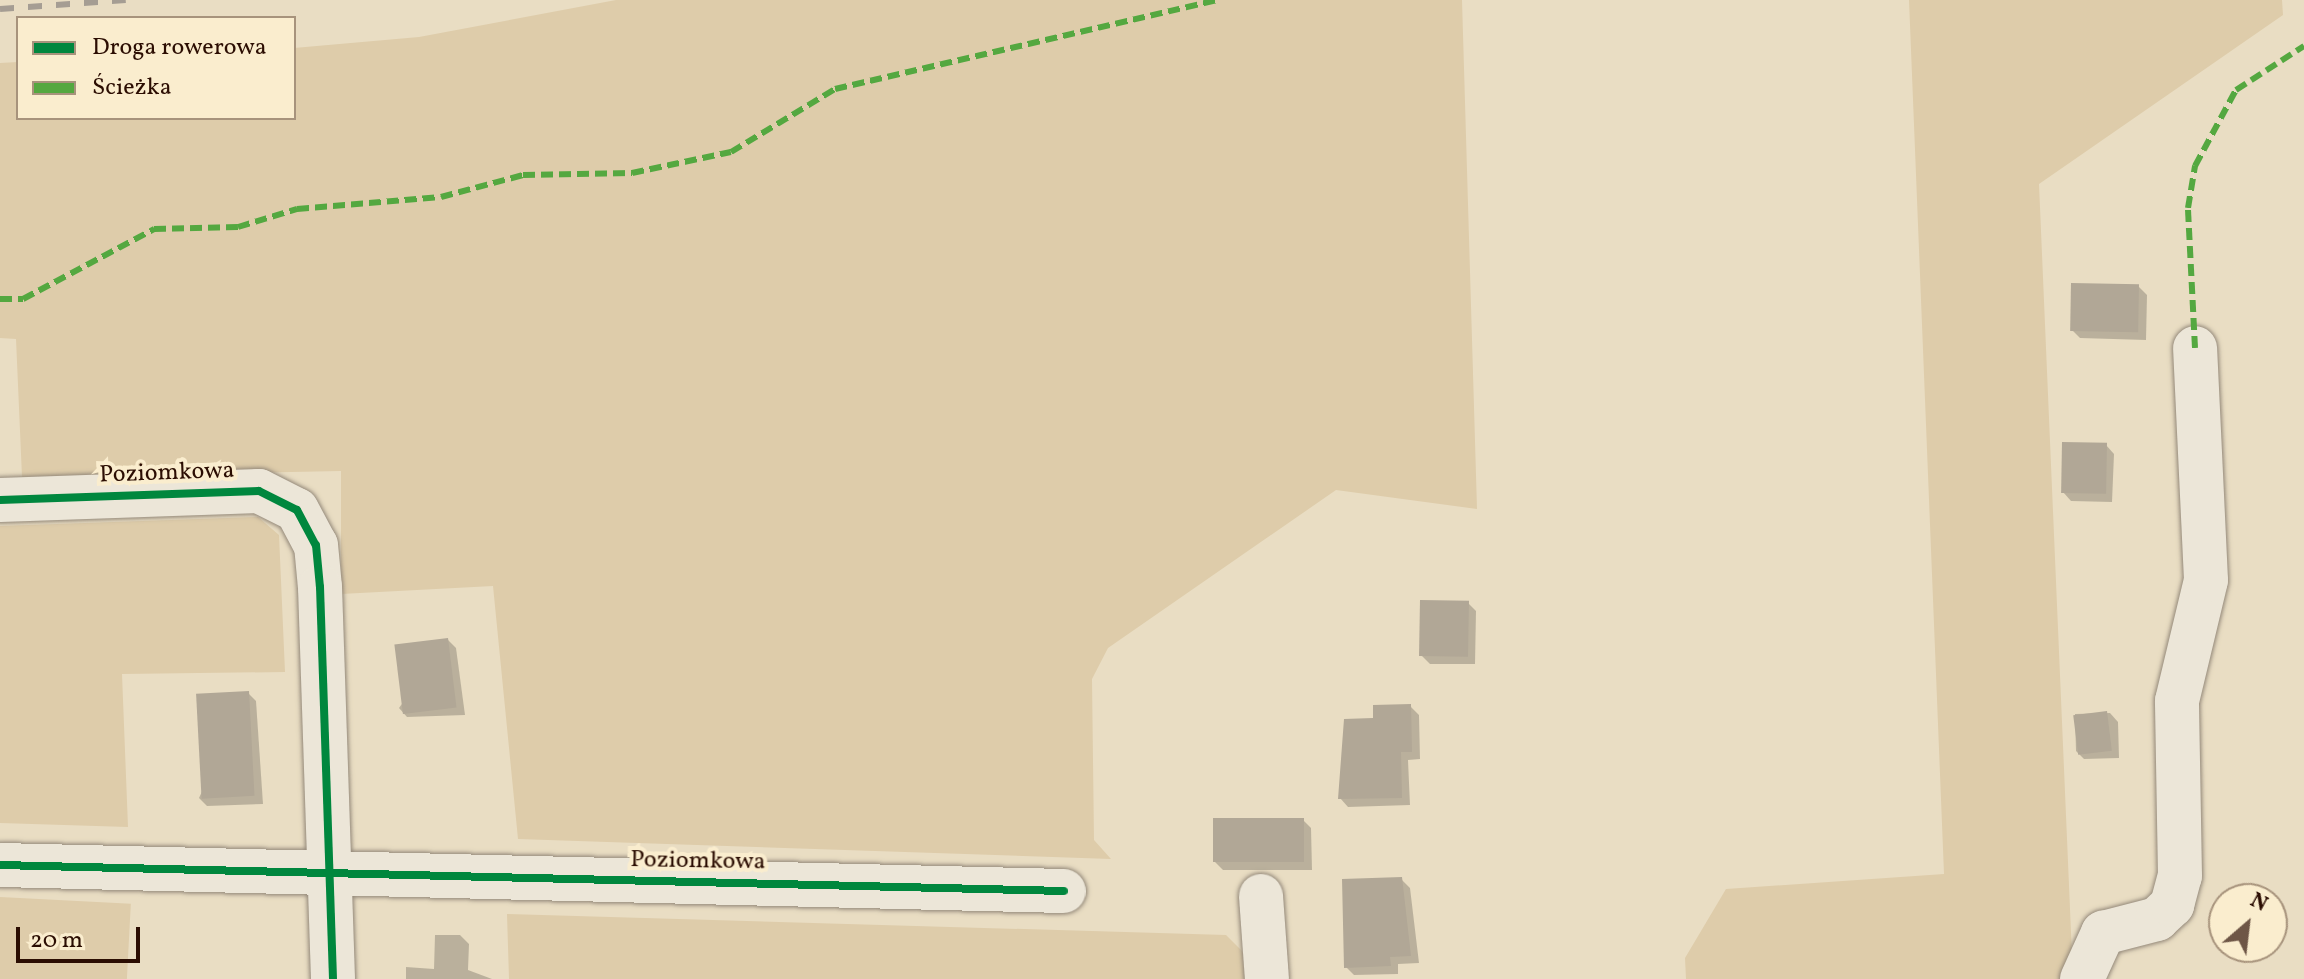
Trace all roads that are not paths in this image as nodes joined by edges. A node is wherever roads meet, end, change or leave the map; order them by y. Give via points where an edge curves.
1 (2195, 348) dead end
2 (0, 500) edge
3 (0, 865) edge
4 (332, 874) junction
5 (1064, 891) dead end
6 (1261, 896) dead end
7 (333, 979) edge
8 (1267, 979) edge
9 (2082, 979) edge

1 - 9 street via 2206,580 2177,701 2180,876 2172,905 2157,919 2103,933
2 - 4 street, Poziomkowa via 259,491 297,510 316,545
3 - 4 street, Poziomkowa
4 - 5 street, Poziomkowa
4 - 7 street, Poziomkowa
6 - 8 street

